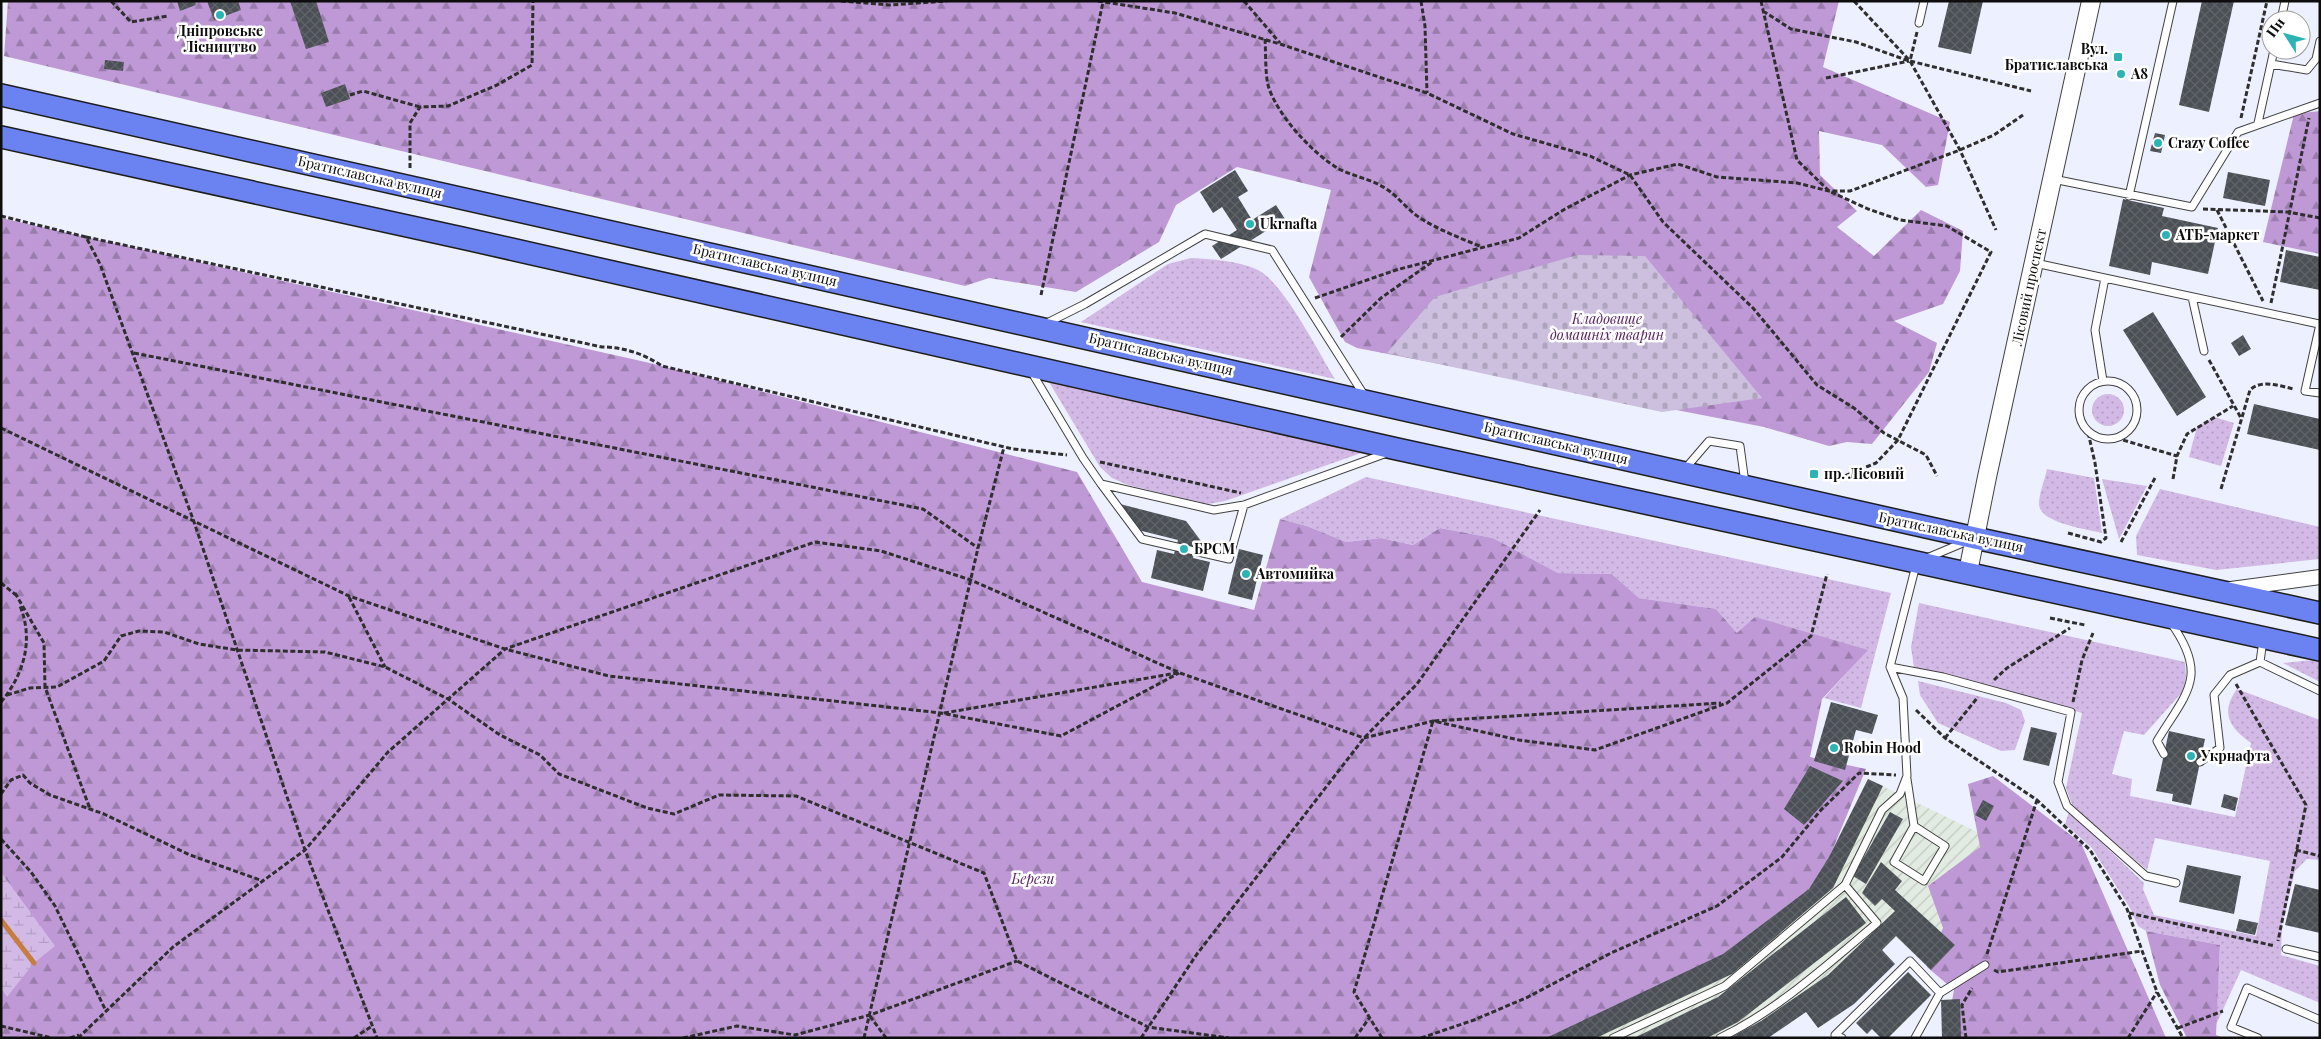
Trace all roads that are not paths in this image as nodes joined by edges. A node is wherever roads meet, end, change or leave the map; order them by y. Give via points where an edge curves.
1 (1924, 1) edge
2 (2091, 1) edge
3 (2174, 1) edge
4 (1919, 23) road end
5 (2320, 41) edge
6 (2272, 60) edge
7 (2271, 64) junction
8 (1, 95) edge
9 (2320, 103) edge
10 (2258, 124) junction
11 (1, 137) edge
12 (2053, 179) junction
13 (2129, 196) junction
14 (2034, 263) junction
15 (2105, 278) junction
16 (2192, 297) junction
17 (2319, 324) edge
18 (1040, 326) junction
19 (2204, 351) road end
20 (1028, 366) junction
21 (2103, 381) junction
22 (2320, 393) edge
23 (1367, 400) junction
24 (1396, 449) junction
25 (1683, 472) junction
26 (1101, 484) junction
27 (1746, 486) junction
28 (1244, 505) junction
29 (1975, 538) junction
30 (1917, 562) junction
31 (1968, 572) junction
32 (2320, 577) edge
33 (2221, 591) junction
34 (2320, 613) edge
35 (2167, 616) junction
36 (2264, 638) junction
37 (2320, 650) edge
38 (2260, 662) junction
39 (1890, 666) junction
40 (2320, 691) edge
41 (2164, 754) dead end
42 (2200, 762) dead end
43 (1907, 776) junction
44 (1914, 826) junction
45 (2176, 883) dead end
46 (1845, 885) junction
47 (2286, 949) dead end
48 (2320, 957) edge
49 (1985, 965) road end
50 (1940, 993) junction
51 (2320, 1020) edge
52 (1613, 1038) edge
53 (1720, 1038) edge
54 (1842, 1038) edge
55 (1915, 1038) edge
56 (2258, 1038) edge

1 - 4 lane
2 - 12 street, Лісовий проспект
3 - 13 lane
5 - 7 lane via 2316,59 2307,70
6 - 7 lane
7 - 10 lane
8 - 18 main road, Братиславська вулиця
9 - 10 lane
10 - 13 lane via 2238,132 2192,207
11 - 20 main road
12 - 13 lane
12 - 14 street, Лісовий проспект
14 - 15 lane
14 - 29 street, Лісовий проспект
15 - 16 lane
15 - 21 lane via 2096,330
16 - 17 lane
16 - 19 lane
17 - 22 lane via 2305,391
18 - 23 main road, Братиславська вулиця
18 - 23 lane via 1085,304 1205,234 1272,250
20 - 24 main road
20 - 26 lane
21 - 21 lane via 2113,381 2130,390 2138,408 2132,427 2116,438 2096,437 2088,432 2079,416 2078,406 2087,389
23 - 25 main road, Братиславська вулиця
24 - 28 lane
24 - 30 main road
25 - 27 main road, Братиславська вулиця
25 - 27 lane via 1710,441 1740,446
26 - 28 lane via 1214,510
26 - 28 lane via 1142,539 1229,559
27 - 29 main road, Братиславська вулиця
29 - 30 lane
29 - 31 street, Лісовий проспект
29 - 33 main road, Братиславська вулиця
30 - 31 main road
30 - 39 lane
31 - 35 main road
32 - 33 street
33 - 34 main road, Братиславська вулиця
35 - 36 main road
35 - 41 lane via 2184,640 2192,660 2190,687 2157,741
36 - 37 main road
36 - 38 lane
38 - 40 lane
38 - 42 lane via 2230,675 2214,695 2220,748
39 - 43 lane via 1903,698
39 - 45 lane via 2071,712 2058,782 2067,806 2146,876
43 - 44 lane
43 - 46 lane via 1900,794 1882,810
44 - 44 lane via 1894,862 1924,881 1945,846
46 - 52 lane via 1725,986
46 - 53 lane via 1876,923 1824,968 1747,1024
47 - 48 lane
49 - 50 lane
50 - 54 lane via 1910,961 1835,1035
50 - 55 lane
51 - 56 lane via 2247,988 2231,1027

